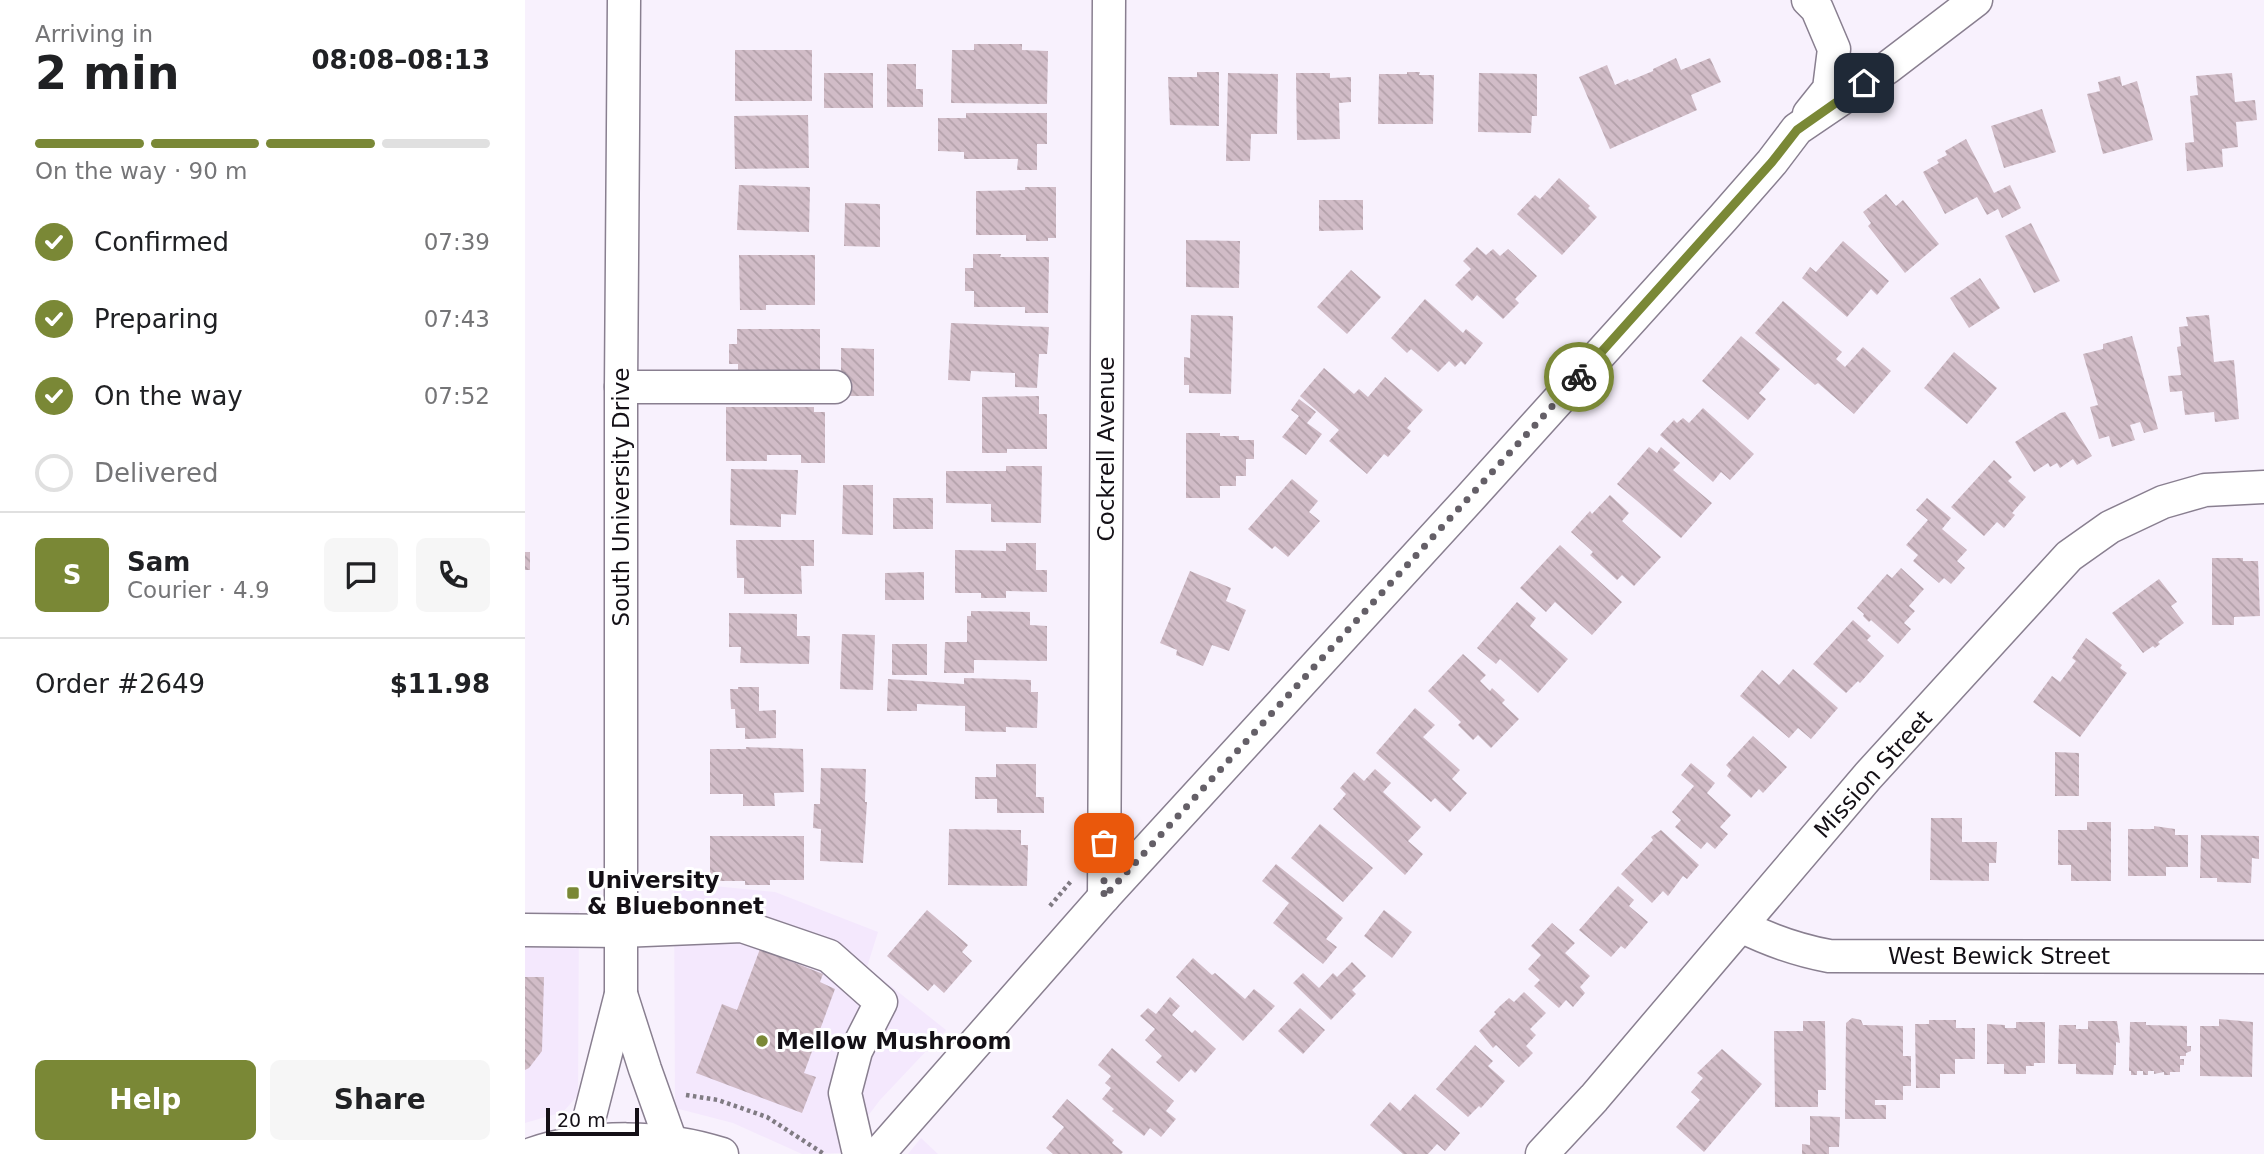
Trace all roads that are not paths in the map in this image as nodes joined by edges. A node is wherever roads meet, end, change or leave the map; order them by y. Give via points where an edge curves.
1 (624, 0) edge
2 (1109, 0) edge
3 (1808, 0) edge
4 (1976, 0) edge
5 (1797, 130) junction
6 (621, 387) junction
7 (835, 387) dead end
8 (2264, 487) edge
9 (1104, 897) junction
10 (1741, 926) junction
11 (525, 930) edge
12 (621, 931) junction
13 (2264, 957) edge
14 (621, 994) junction
15 (671, 1142) junction
16 (583, 1143) junction
17 (532, 1154) edge
18 (722, 1154) edge
19 (859, 1154) edge
20 (879, 1154) edge
21 (1542, 1154) edge

1 - 6 street, South University Drive
2 - 9 street, Cockrell Avenue
3 - 5 street via 1817,9 1834,49 1829,89
4 - 5 street
5 - 9 street via 1505,459
6 - 7 street
6 - 12 street, South University Drive
8 - 10 street, Mission Street via 2205,490 2163,502 2110,527 2069,556 1868,776
9 - 20 street
10 - 13 street, West Bewick Street via 1780,944 1829,956
10 - 21 street, Mission Street
11 - 12 street
12 - 14 street, South University Drive
12 - 19 street via 742,926 828,956 881,1002 856,1051 845,1093
14 - 15 street, South University Drive
14 - 16 street, South University Drive
15 - 16 street
15 - 18 street
16 - 17 street

